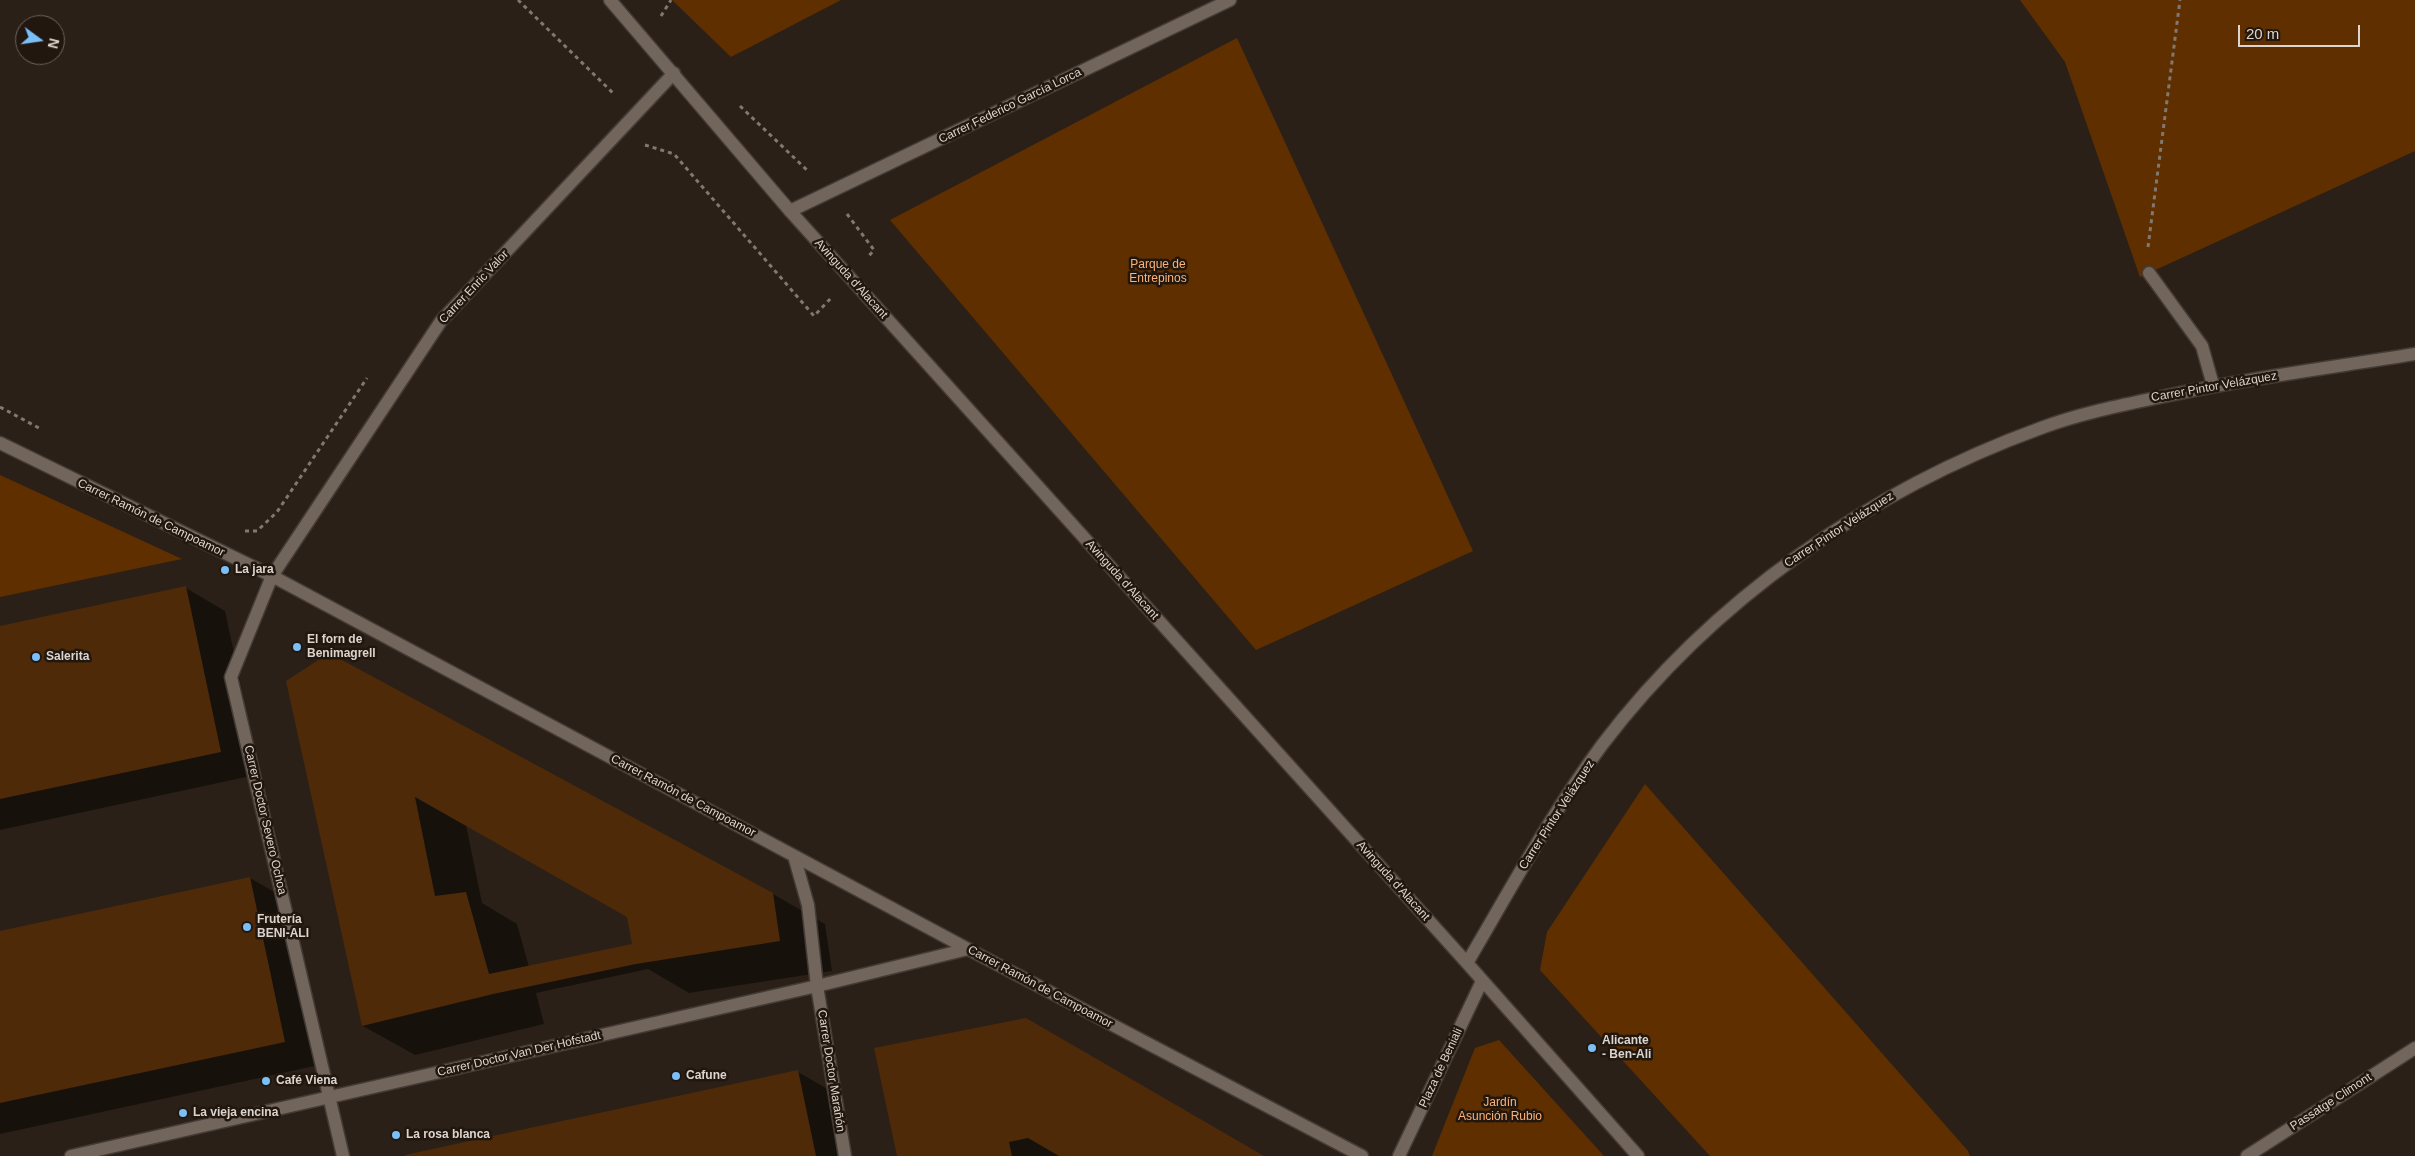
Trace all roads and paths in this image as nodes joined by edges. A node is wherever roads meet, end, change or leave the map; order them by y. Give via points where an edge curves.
1 (518, 0) edge
2 (610, 0) edge
3 (1230, 0) edge
4 (2180, 0) edge
5 (674, 73) junction
6 (619, 99) dead end
7 (790, 211) junction
8 (2149, 273) joint
9 (2415, 354) edge
10 (372, 371) dead end
11 (2213, 385) junction
12 (0, 407) edge
13 (40, 429) dead end
14 (0, 443) edge
15 (241, 530) dead end
16 (272, 576) junction
17 (794, 856) junction
18 (968, 949) junction
19 (1467, 963) junction
20 (1482, 981) junction
21 (817, 986) junction
22 (2415, 1048) edge
23 (331, 1097) junction
24 (71, 1156) edge
25 (343, 1156) edge
26 (845, 1156) edge
27 (1362, 1156) edge
28 (1400, 1156) edge
29 (1638, 1156) edge
30 (2246, 1156) edge

1 - 6 path
2 - 5 street, Avinguda d'Alacant
3 - 7 street, Carrer Federico García Lorca
4 - 8 path via 2148,241
5 - 7 street, Avinguda d'Alacant
5 - 16 street, Carrer Enric Valor via 441,321
7 - 19 street, Avinguda d'Alacant
8 - 11 street via 2202,346
9 - 11 street, Carrer Pintor Velázquez
10 - 15 path via 276,512 257,531
11 - 19 street, Carrer Pintor Velázquez via 2109,408 2041,428 1945,468 1877,503 1784,565 1671,666 1603,745 1542,836
12 - 13 path
14 - 16 street, Carrer Ramón de Campoamor
16 - 17 street, Carrer Ramón de Campoamor
16 - 23 street, Carrer Doctor Severo Ochoa via 231,677
17 - 18 street, Carrer Ramón de Campoamor
17 - 21 street, Carrer Doctor Marañón via 808,905
18 - 21 street, Carrer Doctor Van Der Hofstadt
18 - 27 street, Carrer Ramón de Campoamor
19 - 20 street, Avinguda d'Alacant
20 - 28 street, Plaza de Beniali
20 - 29 street, Avinguda d'Alacant
21 - 23 street, Carrer Doctor Van Der Hofstadt
21 - 26 street, Carrer Doctor Marañón
22 - 30 street, Passatge Climont
23 - 24 street, Carrer Doctor Van Der Hofstadt
23 - 25 street, Carrer Doctor Severo Ochoa

